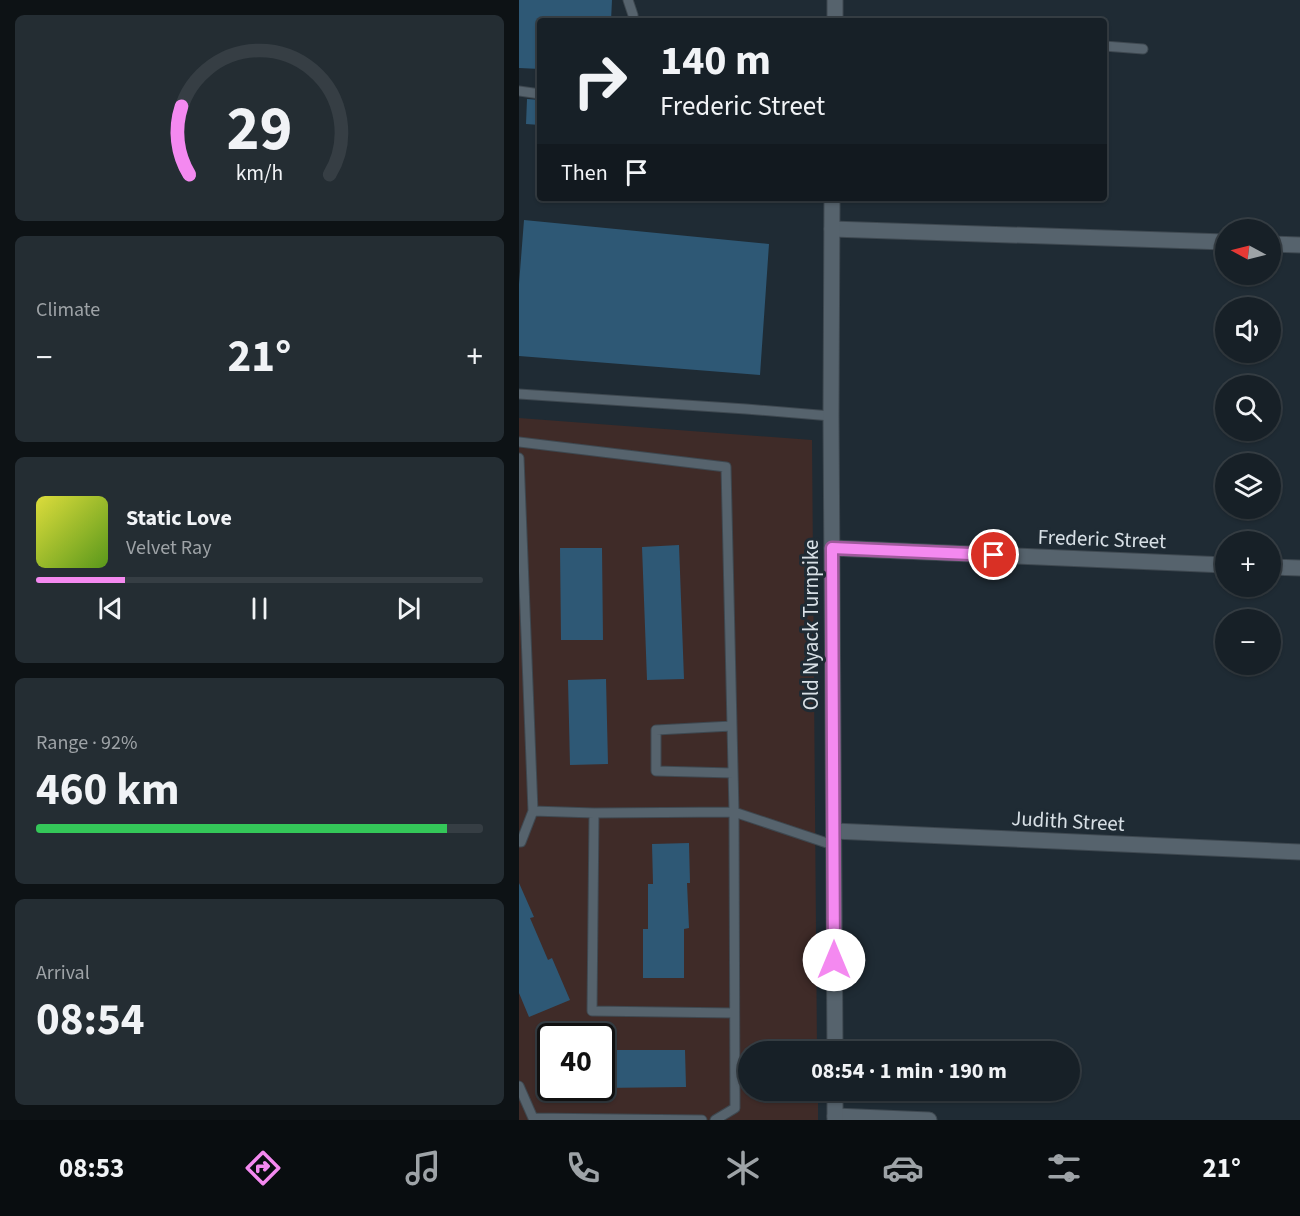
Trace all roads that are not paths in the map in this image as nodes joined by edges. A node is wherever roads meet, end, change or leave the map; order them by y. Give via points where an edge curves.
1 (628, 0) edge
2 (835, 0) edge
3 (633, 18) edge
4 (835, 18) edge
5 (1107, 46) edge
6 (1143, 50) dead end
7 (519, 91) edge
8 (537, 94) edge
9 (832, 201) edge
10 (832, 229) junction
11 (1215, 242) edge
12 (1281, 244) edge
13 (1300, 245) edge
14 (519, 394) edge
15 (831, 416) junction
16 (519, 442) edge
17 (519, 458) edge
18 (832, 548) junction
19 (1215, 565) edge
20 (1281, 567) edge
21 (1300, 568) edge
22 (732, 726) junction
23 (733, 772) junction
24 (533, 812) junction
25 (734, 812) junction
26 (594, 813) junction
27 (834, 838) junction
28 (519, 842) edge
29 (1300, 852) edge
30 (734, 1013) junction
31 (835, 1041) edge
32 (519, 1086) edge
33 (835, 1101) edge
34 (835, 1118) edge
35 (702, 1120) edge
36 (715, 1120) edge
37 (929, 1120) edge

1 - 3 lane
2 - 4 street
5 - 6 lane
7 - 8 lane
9 - 10 street, Old Nyack Turnpike
10 - 11 street
10 - 15 street, Old Nyack Turnpike
12 - 13 street
14 - 15 lane
15 - 18 street, Old Nyack Turnpike
16 - 22 lane via 726,467
17 - 24 lane
18 - 19 street, Frederic Street
18 - 27 street, Old Nyack Turnpike
20 - 21 street
22 - 23 lane
22 - 23 lane via 656,730 657,771
23 - 25 lane
24 - 26 lane
24 - 28 lane
25 - 26 lane
25 - 27 lane
25 - 30 lane
26 - 30 lane via 592,1011
27 - 29 street, Judith Street
27 - 31 street, Old Nyack Turnpike
30 - 36 lane via 735,1108
32 - 35 lane via 533,1118
33 - 34 street
34 - 37 street

